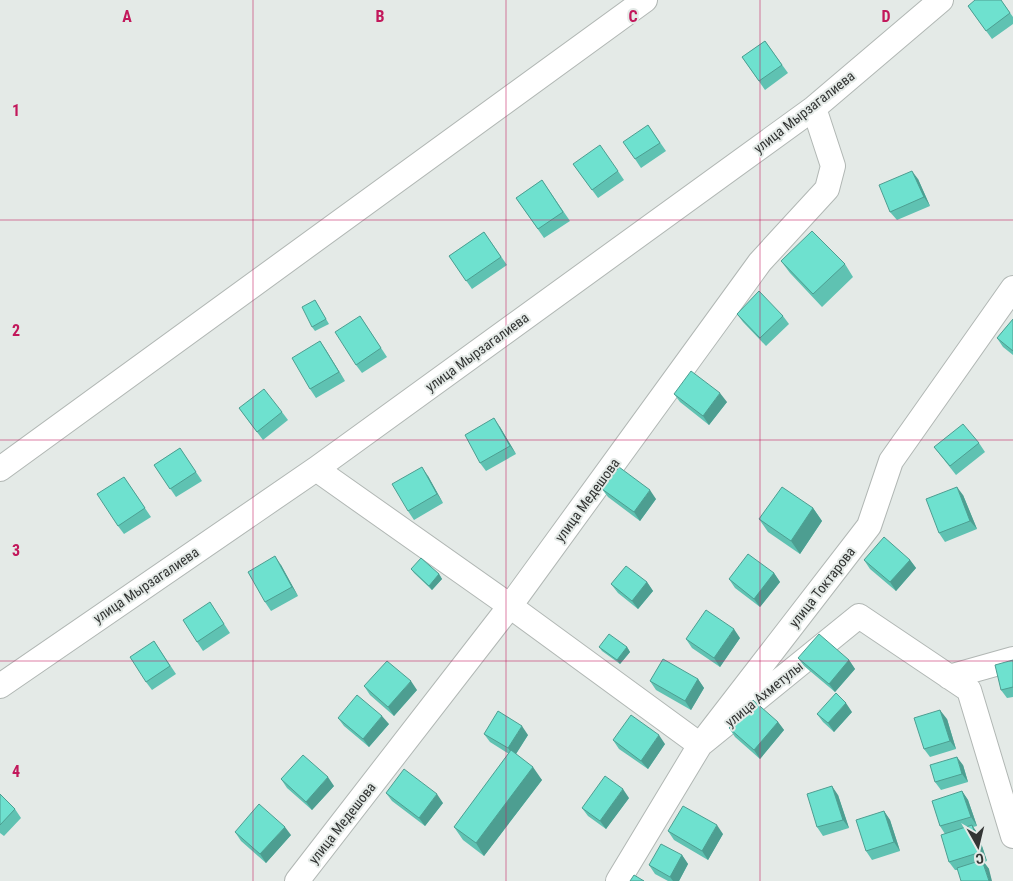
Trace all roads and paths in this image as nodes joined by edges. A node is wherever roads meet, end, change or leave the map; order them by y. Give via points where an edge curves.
1 (645, 0) edge
2 (941, 0) edge
3 (814, 108) junction
4 (1013, 288) edge
5 (0, 469) edge
6 (316, 469) junction
7 (510, 606) junction
8 (1013, 659) edge
9 (949, 677) junction
10 (0, 686) edge
11 (700, 745) junction
12 (1013, 836) edge
13 (297, 881) edge
14 (618, 881) edge

1 - 5 street
2 - 3 street, улица Мырзагалиева
3 - 6 street, улица Мырзагалиева
3 - 7 street, улица Медешова via 833,166 827,189 760,262
4 - 11 street, улица Токтарова via 891,461 869,526
6 - 7 street
6 - 10 street, улица Мырзагалиева
7 - 11 street
7 - 13 street, улица Медешова
8 - 9 street
9 - 11 street, улица Ахметулы via 859,616
9 - 12 street, улица Ахметулы via 969,690
11 - 14 street, улица Токтарова

